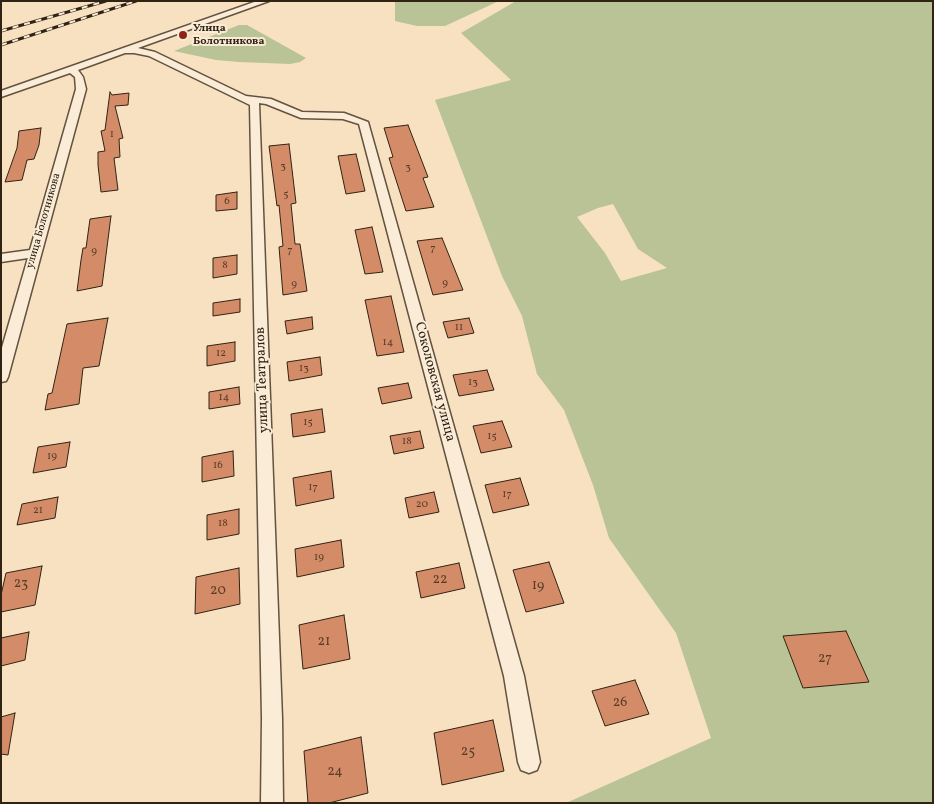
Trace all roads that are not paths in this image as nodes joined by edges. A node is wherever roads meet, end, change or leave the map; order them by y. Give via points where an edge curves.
1 (265, 1) edge
2 (120, 51) junction
3 (71, 68) junction
4 (1, 94) edge
5 (244, 99) junction
6 (34, 253) junction
7 (1, 258) edge
8 (1, 377) edge
9 (529, 762) dead end
10 (272, 803) edge

1 - 2 street
2 - 3 street
2 - 5 street via 152,54
3 - 4 street
3 - 6 street, улица Болотникова via 79,77 81,89
5 - 9 street, Соколовская улица via 268,101 301,115 344,116 363,122 514,676
5 - 10 street, улица Театралов via 255,104
6 - 7 street
6 - 8 street, улица Болотникова

